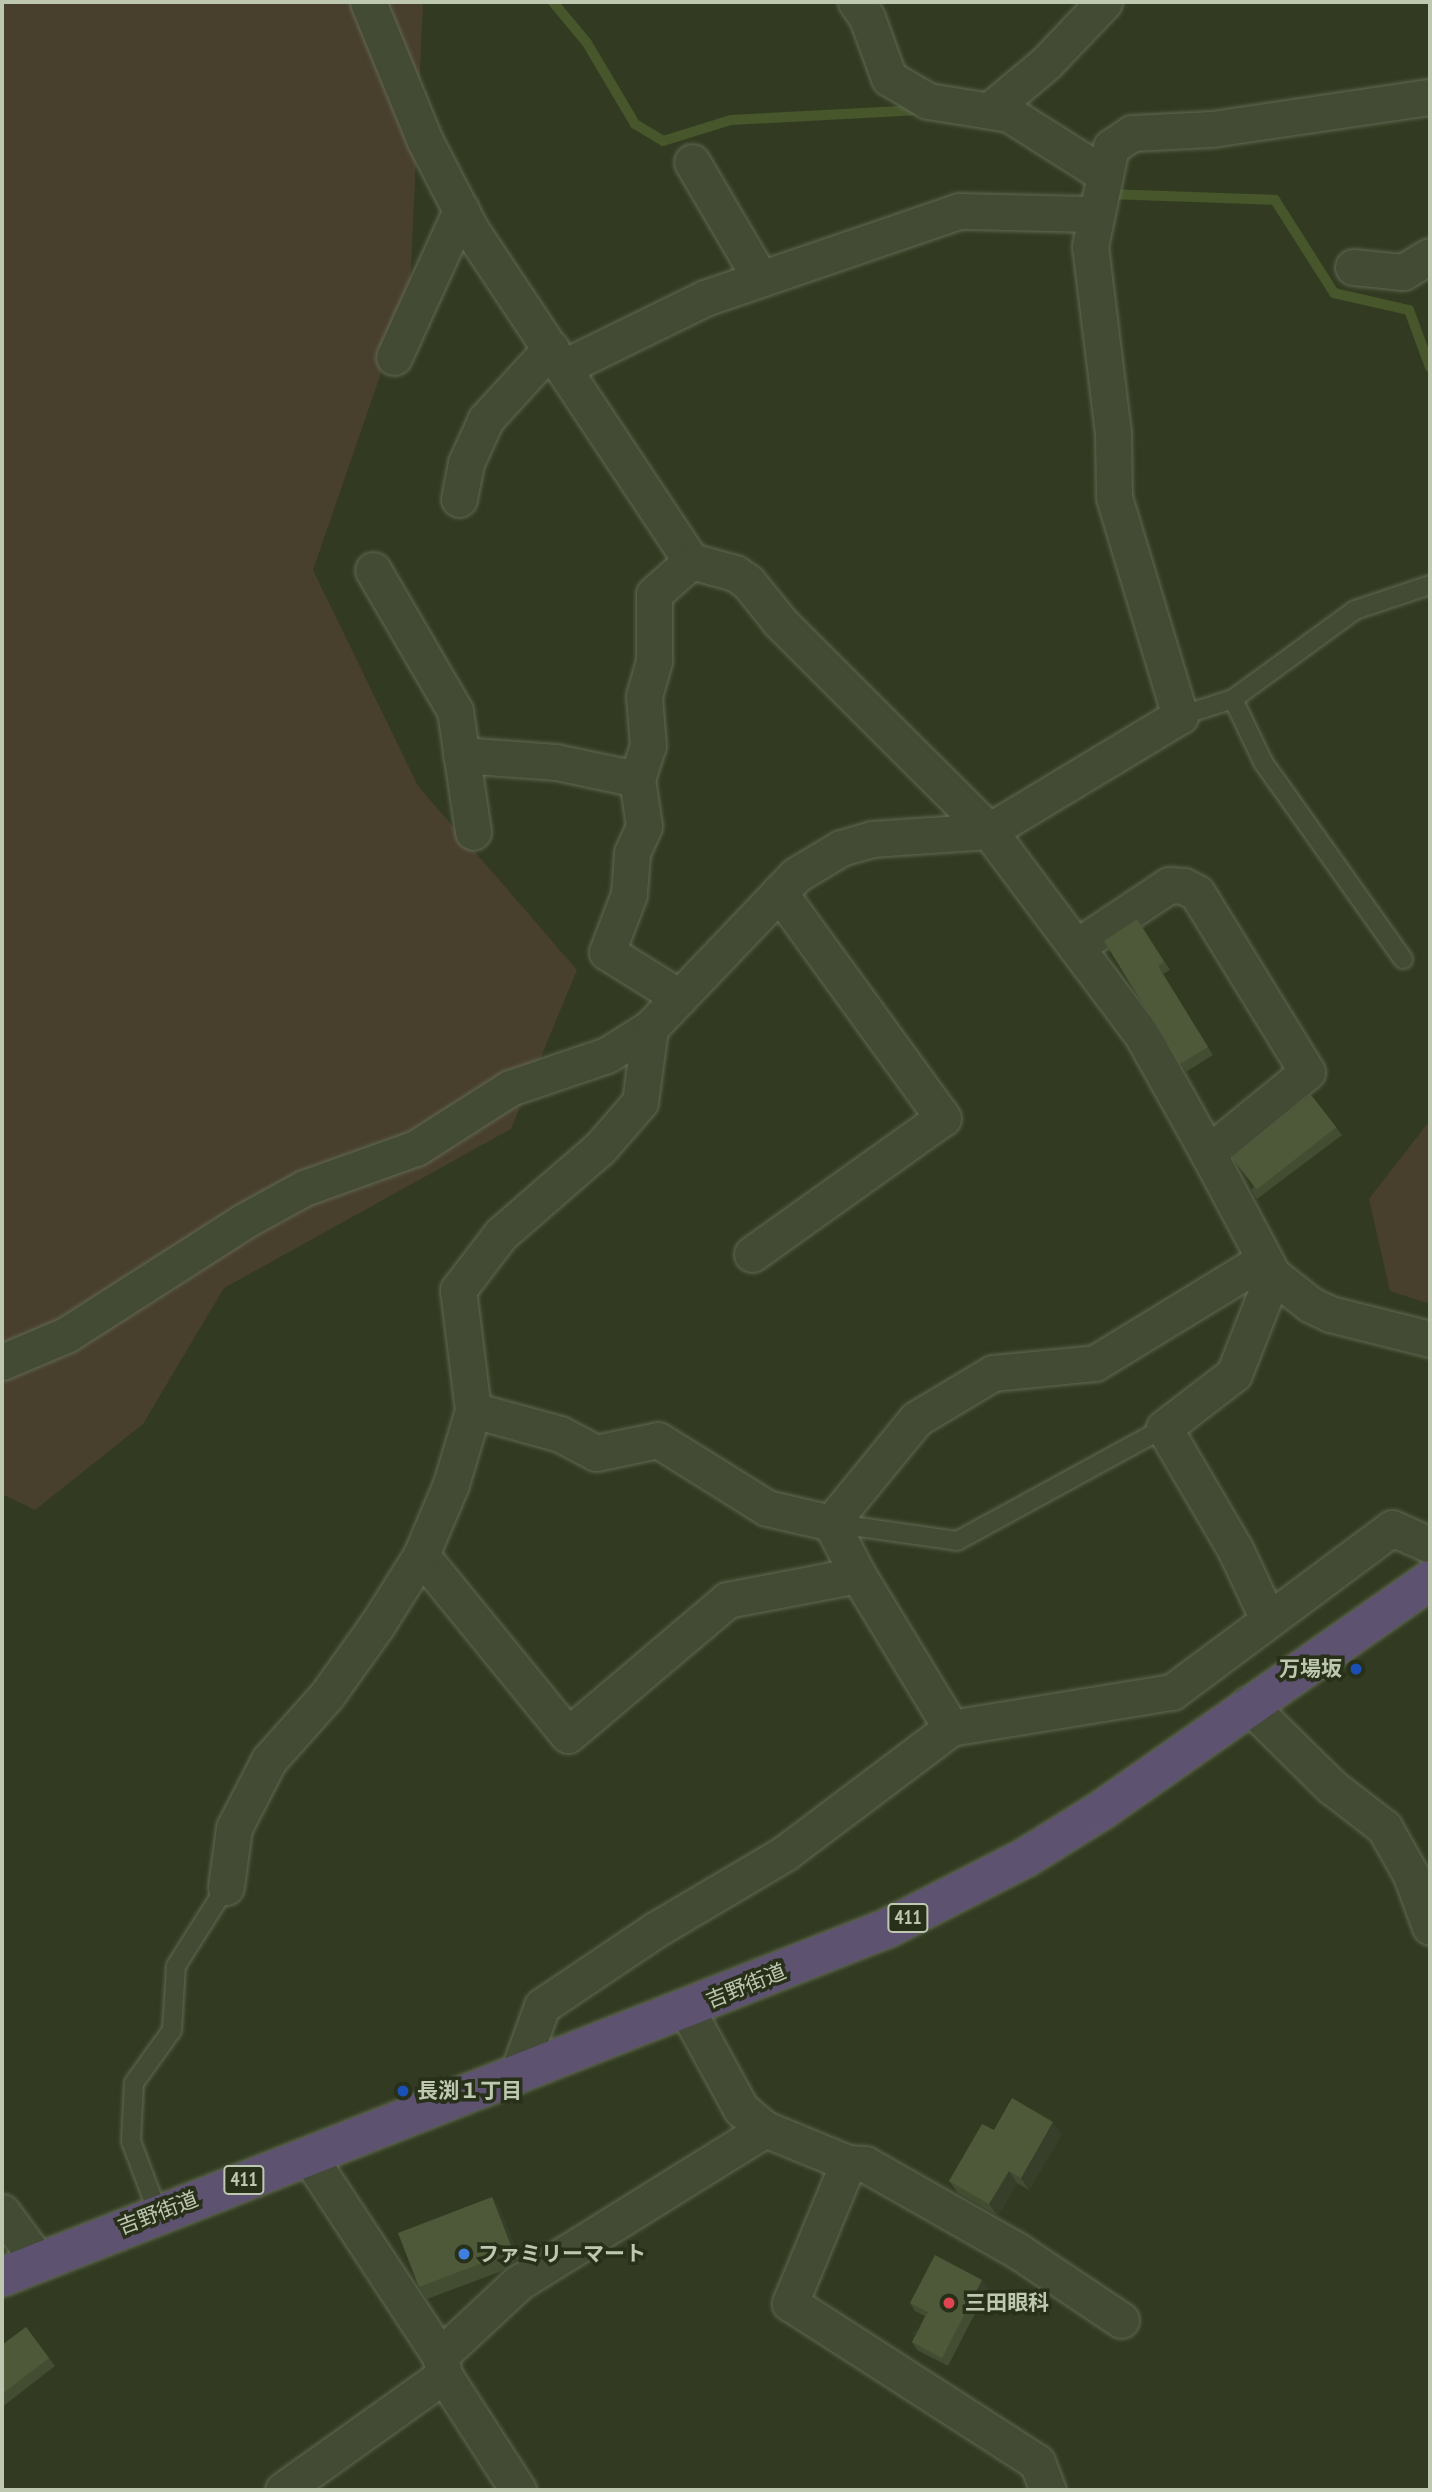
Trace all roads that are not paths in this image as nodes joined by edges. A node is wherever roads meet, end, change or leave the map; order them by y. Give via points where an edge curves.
1 (368, 2) edge
2 (1104, 2) edge
3 (870, 7) edge
4 (1430, 97) edge
5 (990, 110) junction
6 (692, 162) dead end
7 (1102, 173) junction
8 (461, 211) junction
9 (1094, 212) junction
10 (1430, 256) edge
11 (1353, 267) dead end
12 (760, 278) junction
13 (394, 357) dead end
14 (557, 358) junction
15 (459, 499) dead end
16 (691, 561) junction
17 (373, 570) dead end
18 (1430, 585) edge
19 (1233, 699) junction
20 (1180, 716) junction
21 (461, 755) junction
22 (638, 779) junction
23 (989, 831) junction
24 (473, 832) dead end
25 (779, 892) junction
26 (1076, 947) junction
27 (1403, 959) dead end
28 (679, 997) junction
29 (650, 1028) junction
30 (1208, 1153) junction
31 (752, 1254) dead end
32 (1269, 1267) junction
33 (1430, 1339) edge
34 (2, 1362) edge
35 (472, 1410) junction
36 (1164, 1428) junction
37 (831, 1523) junction
38 (1430, 1545) edge
39 (421, 1555) junction
40 (858, 1575) junction
41 (1430, 1580) edge
42 (1268, 1619) junction
43 (1248, 1704) junction
44 (951, 1728) junction
45 (226, 1887) joint
46 (1430, 1927) edge
47 (687, 2010) junction
48 (517, 2075) junction
49 (765, 2129) junction
50 (308, 2155) junction
51 (848, 2163) junction
52 (2, 2212) edge
53 (158, 2213) junction
54 (39, 2262) junction
55 (2, 2277) edge
56 (1121, 2320) dead end
57 (442, 2366) junction
58 (283, 2490) edge
59 (518, 2490) edge
60 (1048, 2490) edge

1 - 8 street via 425,141
2 - 5 street via 1046,63
3 - 5 street via 889,78 928,101
4 - 7 street via 1212,128 1132,133 1111,147
5 - 7 street via 1009,114
6 - 12 street
7 - 9 street
8 - 13 street
8 - 14 street
9 - 12 street via 959,211
9 - 20 street via 1090,246 1113,433 1114,497
10 - 11 street via 1403,272
12 - 14 street
14 - 15 street via 486,419 466,463
14 - 16 street
16 - 22 street via 653,594 654,660 644,696 648,746
16 - 23 street via 735,573 748,582 780,622
17 - 21 street via 454,711
18 - 19 lane via 1355,610
19 - 20 lane
19 - 27 lane via 1263,762
20 - 23 street
21 - 22 street via 556,762
21 - 24 street
22 - 28 street via 645,826 632,853 629,894 607,952
23 - 25 street via 862,842 841,848 796,875
23 - 26 street
25 - 28 street
25 - 31 street via 943,1118
26 - 30 street via 1142,1035
26 - 30 street via 1169,885 1197,893 1307,1072
28 - 29 street
29 - 34 street via 607,1055 510,1088 416,1148 304,1188 244,1221 106,1312
29 - 35 street via 640,1102 600,1148 501,1234 458,1290
30 - 32 street
32 - 33 street via 1311,1305 1330,1314
32 - 36 street via 1234,1374
32 - 37 street via 1095,1363 993,1373 916,1419
35 - 37 street via 560,1434 596,1453 658,1440 767,1508
35 - 39 street via 451,1484
36 - 37 lane via 957,1541
36 - 42 street via 1235,1549
37 - 40 street
38 - 42 street via 1392,1528
39 - 40 street via 568,1734 727,1600
39 - 45 street via 327,1695 269,1760 234,1828
40 - 44 street
41 - 43 highway, 吉野街道 / 411
42 - 44 street via 1172,1692
43 - 46 street via 1332,1787 1384,1827 1411,1875
43 - 47 highway, 吉野街道 / 411 via 1102,1810 1024,1858 888,1928
44 - 48 street via 785,1853 655,1930 542,2006
45 - 53 lane via 176,1966 172,2030 134,2082 131,2141
47 - 48 highway, 吉野街道 / 411
47 - 49 street via 741,2109
48 - 50 highway, 吉野街道 / 411
49 - 51 street
49 - 57 street via 517,2283
50 - 53 highway, 吉野街道 / 411
50 - 57 street
51 - 56 street via 865,2164 1018,2251
51 - 60 street via 790,2303 1037,2462
52 - 54 street
53 - 54 highway, 吉野街道 / 411
54 - 55 highway, 吉野街道 / 411
57 - 58 street
57 - 59 street

